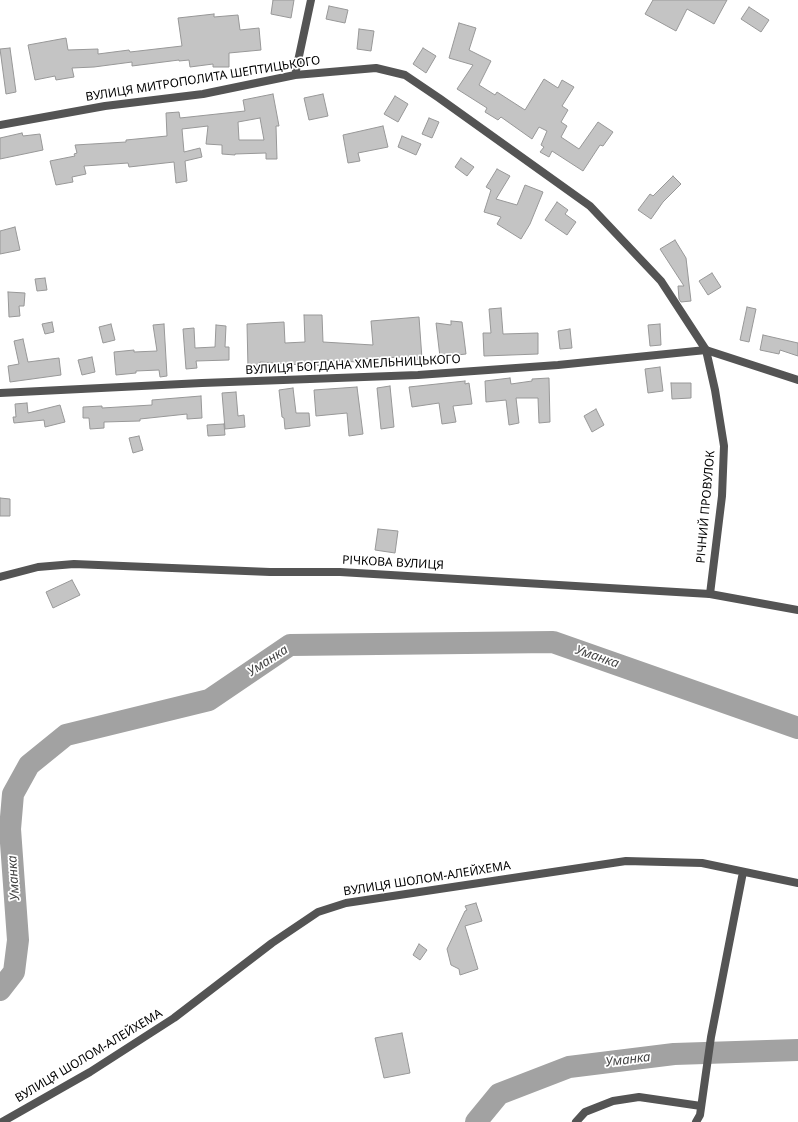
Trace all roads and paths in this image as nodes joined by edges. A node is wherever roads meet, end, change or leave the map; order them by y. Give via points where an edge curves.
1 (310, 0) edge
2 (295, 75) junction
3 (0, 125) edge
4 (706, 350) junction
5 (798, 380) edge
6 (0, 393) edge
7 (0, 577) edge
8 (710, 594) junction
9 (798, 610) edge
10 (743, 872) junction
11 (798, 883) edge
12 (701, 1106) junction
13 (2, 1122) edge
14 (576, 1122) edge
15 (696, 1122) edge

1 - 2 street
2 - 3 street, ВУЛИЦЯ МИТРОПОЛИТА ШЕПТИЦЬКОГО via 202,94 105,106
2 - 4 street, ВУЛИЦЯ МИТРОПОЛИТА ШЕПТИЦЬКОГО via 376,68 405,75 590,206 661,281
4 - 5 street
4 - 6 street, ВУЛИЦЯ БОГДАНА ХМЕЛЬНИЦЬКОГО via 558,365 418,375
4 - 8 street, РІЧНИЙ ПРОВУЛОК via 724,446 722,496
7 - 8 street, РІЧКОВА ВУЛИЦЯ via 38,567 74,564 270,572 340,572
8 - 9 street, РІЧКОВА ВУЛИЦЯ
10 - 11 street, ВУЛИЦЯ ШОЛОМ-АЛЕЙХЕМА
10 - 12 street via 711,1037
10 - 13 street, ВУЛИЦЯ ШОЛОМ-АЛЕЙХЕМА via 702,863 626,861 346,903 318,912 272,943 174,1018 90,1072
12 - 14 street via 639,1097 613,1102 585,1112
12 - 15 street

